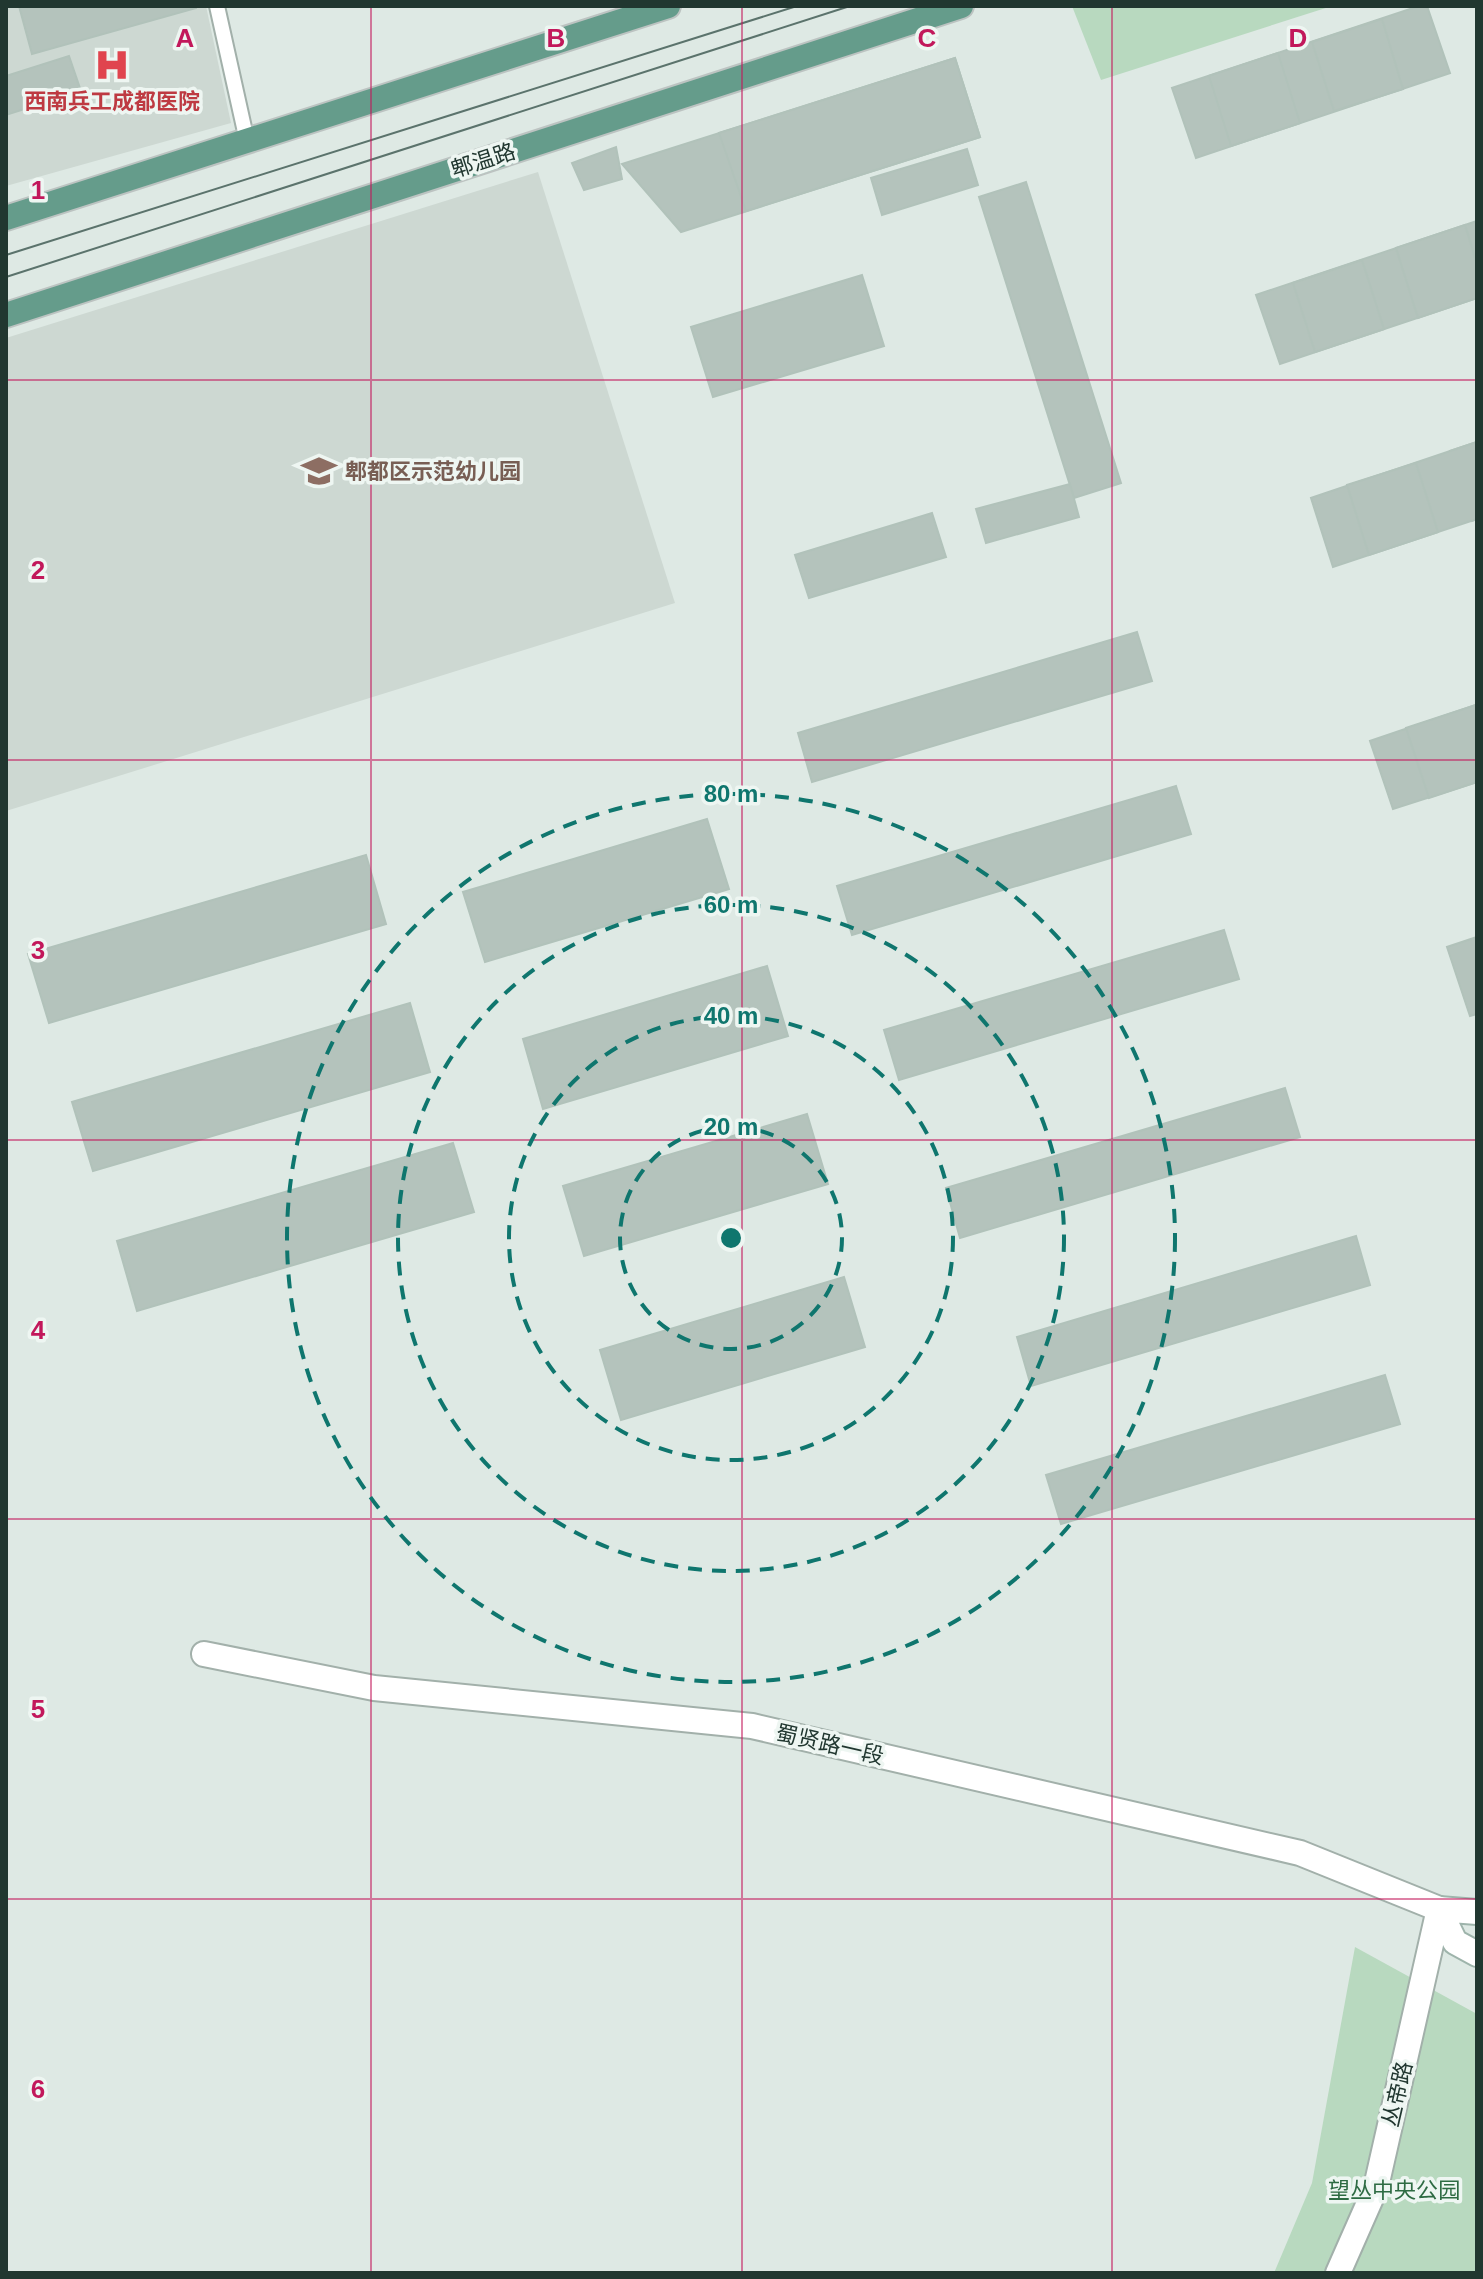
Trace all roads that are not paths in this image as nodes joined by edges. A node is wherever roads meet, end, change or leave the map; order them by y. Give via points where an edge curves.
1 (217, 6) edge
2 (668, 6) edge
3 (961, 6) edge
4 (247, 141) junction
5 (6, 218) edge
6 (6, 315) edge
7 (204, 1654) dead end
8 (1439, 1909) junction
9 (1477, 1912) edge
10 (1477, 1954) edge
11 (1338, 2273) edge

1 - 4 lane
2 - 4 main road
3 - 6 main road, 郫温路
4 - 5 main road
7 - 8 street, 蜀贤路一段 via 374,1688 752,1726 1300,1853
8 - 9 street, 蜀贤路一段
8 - 10 street via 1455,1942
8 - 11 street, 丛帝路 via 1376,2187

